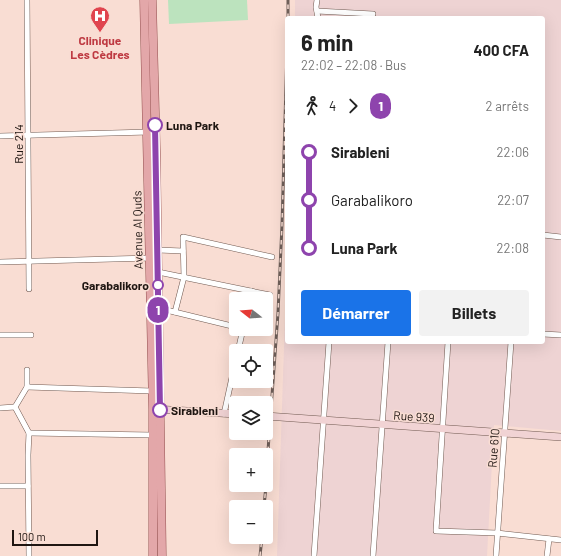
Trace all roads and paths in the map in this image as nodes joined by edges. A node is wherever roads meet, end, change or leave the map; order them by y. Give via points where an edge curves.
1 (27, 0) edge
2 (144, 0) edge
3 (152, 0) edge
4 (317, 0) edge
5 (317, 11) junction
6 (373, 14) dead end
7 (318, 16) edge
8 (352, 16) edge
9 (151, 132) junction
10 (28, 135) junction
11 (0, 136) edge
12 (545, 235) edge
13 (561, 237) edge
14 (183, 251) junction
15 (155, 256) junction
16 (272, 257) dead end
17 (29, 261) junction
18 (0, 262) edge
19 (158, 272) junction
20 (184, 277) junction
21 (29, 289) dead end
22 (251, 291) joint
23 (256, 292) edge
24 (158, 308) junction
25 (175, 312) junction
26 (229, 325) edge
27 (545, 334) edge
28 (0, 335) edge
29 (31, 335) dead end
30 (561, 335) edge
31 (329, 344) edge
32 (388, 344) edge
33 (448, 344) edge
34 (511, 344) edge
35 (27, 370) dead end
36 (27, 387) junction
37 (230, 388) edge
38 (152, 391) junction
39 (15, 407) junction
40 (0, 408) edge
41 (156, 410) junction
42 (224, 414) junction
43 (229, 414) edge
44 (273, 417) edge
45 (324, 421) junction
46 (382, 425) junction
47 (443, 429) junction
48 (29, 433) junction
49 (504, 433) junction
50 (152, 435) junction
51 (561, 437) edge
52 (0, 486) edge
53 (28, 486) junction
54 (497, 533) junction
55 (549, 539) junction
56 (561, 540) edge
57 (29, 556) edge
58 (154, 556) edge
59 (162, 556) edge
60 (314, 556) edge
61 (373, 556) edge
62 (496, 556) edge
63 (547, 556) edge

1 - 10 street, Rue 214
2 - 9 main road, Avenue Al Quds
3 - 9 main road, Avenue Al Quds
4 - 5 street
5 - 7 street
5 - 8 street
6 - 8 street
9 - 10 street
9 - 15 main road, Avenue Al Quds
10 - 11 street
10 - 17 street, Rue 214
12 - 13 street
14 - 15 street
14 - 16 street via 183,237
14 - 20 street
15 - 17 street
15 - 19 main road, Avenue Al Quds
15 - 38 main road, Avenue Al Quds
17 - 18 street
17 - 21 street, Rue 214
19 - 20 street
19 - 24 main road, Avenue Al Quds
20 - 22 street
20 - 25 street
22 - 23 street
24 - 25 street
24 - 41 main road, Avenue Al Quds
25 - 26 street
27 - 30 street
28 - 29 street
31 - 45 street
32 - 46 street
33 - 47 street
34 - 49 street, Rue 610
35 - 36 street
36 - 38 street
36 - 39 street
37 - 42 street
38 - 41 main road, Avenue Al Quds
39 - 40 street
39 - 48 street
41 - 42 main road
41 - 50 main road, Avenue Al Quds
41 - 59 main road, Avenue Al Quds
42 - 43 main road
44 - 45 main road, Rue 939
45 - 46 main road, Rue 939
45 - 60 street
46 - 47 main road, Rue 939
46 - 61 street
47 - 49 main road, Rue 939
47 - 54 street via 436,531
48 - 50 street
48 - 53 street
49 - 51 main road, Rue 939
49 - 54 street, Rue 610
50 - 58 main road, Avenue Al Quds
52 - 53 street
53 - 57 street
54 - 55 street
54 - 62 street, Rue 610
55 - 56 street
55 - 63 street

